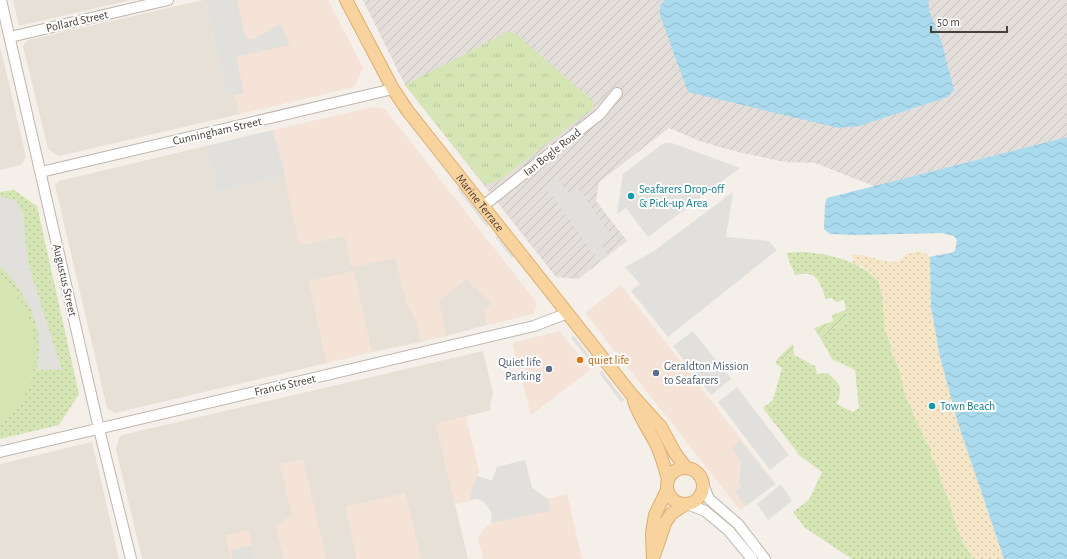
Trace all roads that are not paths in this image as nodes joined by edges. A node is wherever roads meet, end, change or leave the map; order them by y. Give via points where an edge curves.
1 (1, 0) edge
2 (168, 0) edge
3 (346, 0) edge
4 (10, 37) junction
5 (393, 89) junction
6 (617, 93) dead end
7 (41, 172) junction
8 (483, 206) junction
9 (568, 313) junction
10 (632, 395) junction
11 (99, 429) junction
12 (0, 452) edge
13 (686, 468) junction
14 (703, 484) junction
15 (667, 485) junction
16 (685, 504) junction
17 (653, 558) edge
18 (131, 559) edge
19 (752, 559) edge
20 (765, 559) edge

1 - 4 street, Augustus Street
2 - 4 street, Pollard Street
3 - 5 main road, Marine Terrace
4 - 7 street, Augustus Street
5 - 7 street, Cunningham Street
5 - 8 main road, Marine Terrace
6 - 8 street, Ian Bogle Road via 600,114
7 - 11 street, Augustus Street
8 - 9 main road, Marine Terrace
9 - 10 main road, Marine Terrace
9 - 11 street, Francis Street via 534,326
10 - 13 main road, Marine Terrace via 661,427
10 - 15 main road, Marine Terrace via 663,460
11 - 12 street, Francis Street
11 - 18 street, Augustus Street
13 - 14 main road via 698,473
13 - 15 main road via 675,470
14 - 16 main road via 701,495 693,503
14 - 20 street via 710,499 738,524
15 - 16 main road via 668,494 675,502
15 - 17 main road via 655,515 652,533
16 - 17 main road via 671,514 665,523
16 - 19 street via 705,511 729,531

